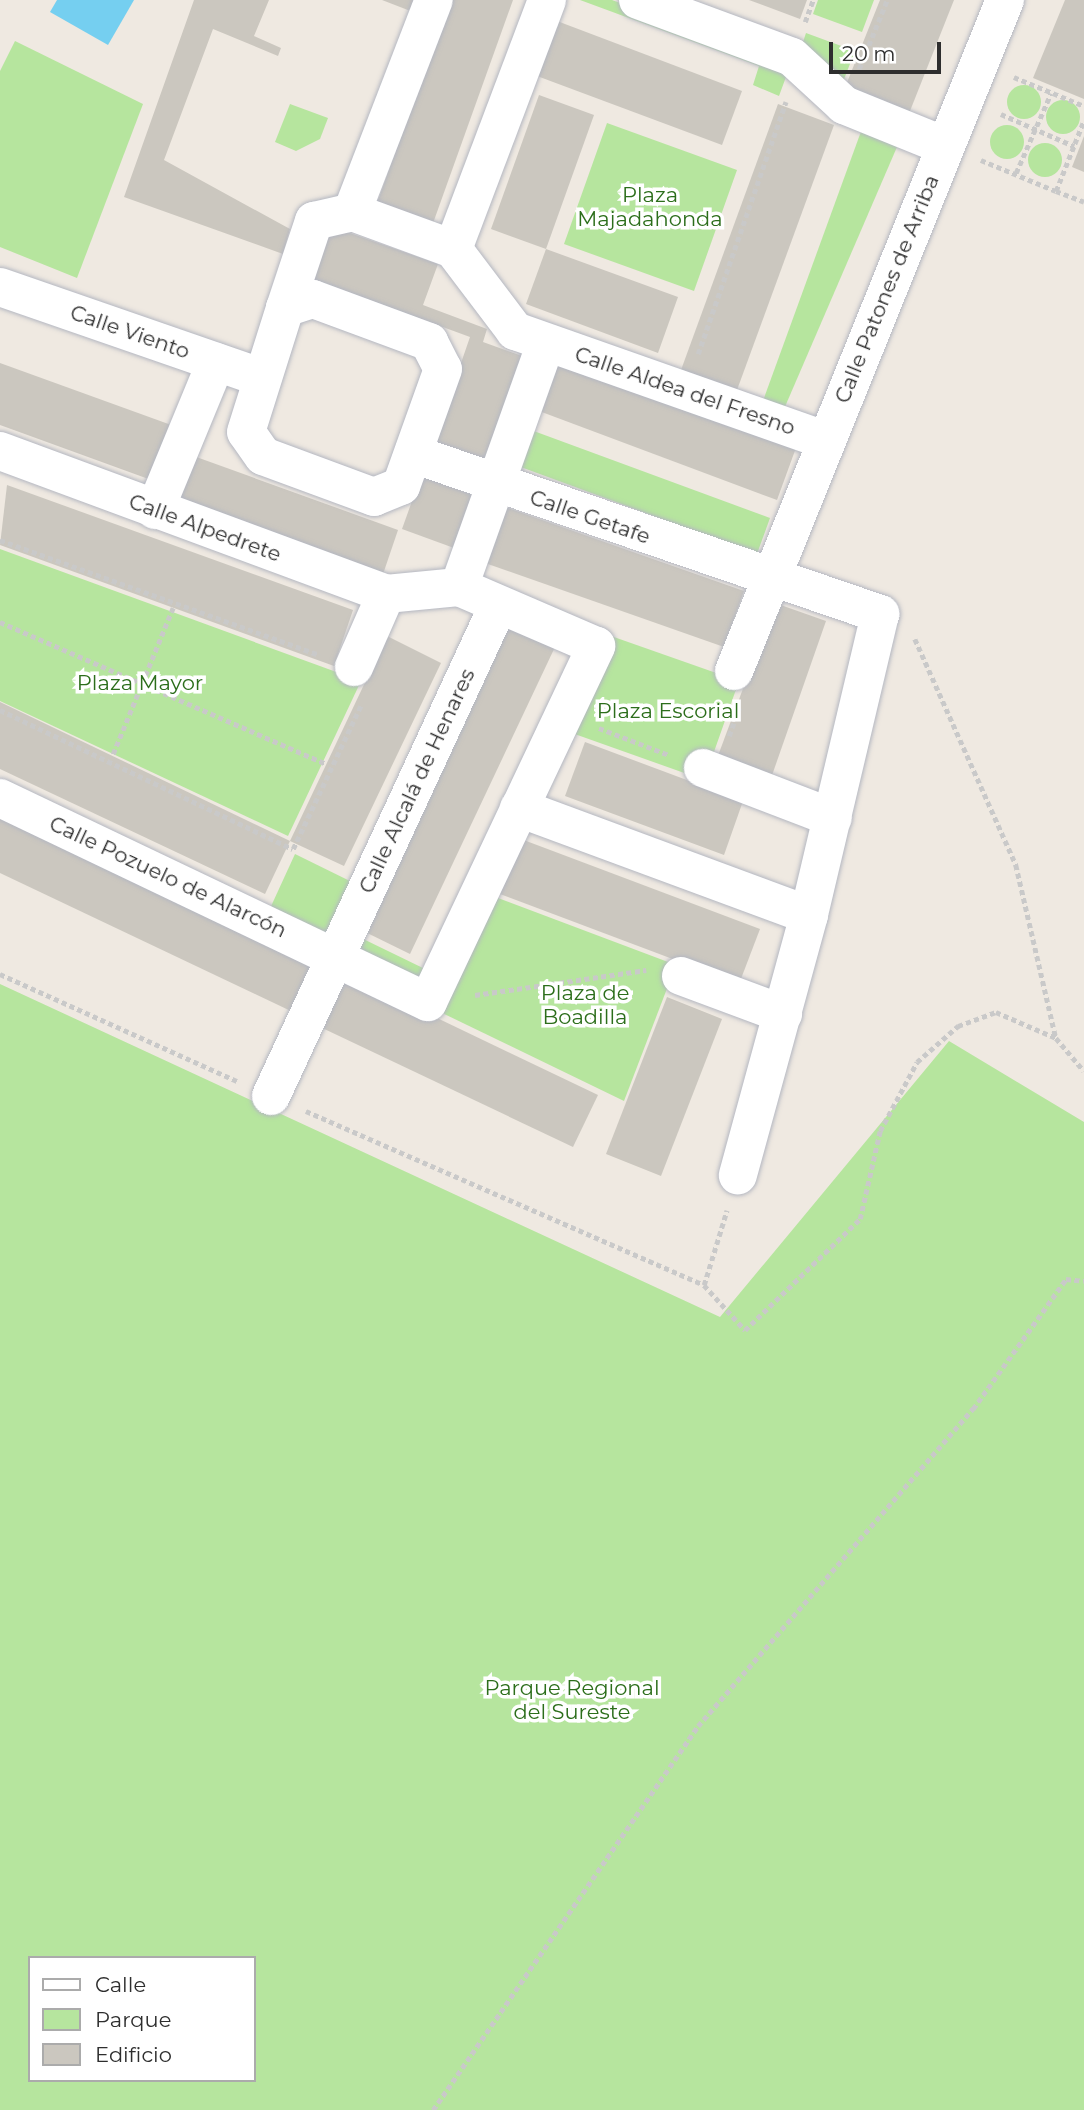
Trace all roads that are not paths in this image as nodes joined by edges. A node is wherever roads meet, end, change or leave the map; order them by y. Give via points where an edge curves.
1 (434, 0) edge
2 (547, 0) edge
3 (638, 0) edge
4 (1005, 0) edge
5 (945, 146) junction
6 (352, 212) junction
7 (453, 249) junction
8 (0, 287) edge
9 (285, 308) junction
10 (546, 343) junction
11 (216, 362) junction
12 (260, 377) junction
13 (825, 440) junction
14 (0, 451) edge
15 (413, 454) junction
16 (494, 485) junction
17 (156, 510) junction
18 (768, 577) junction
19 (459, 587) junction
20 (399, 594) junction
21 (498, 606) junction
22 (734, 671) dead end
23 (351, 675) road end
24 (703, 768) road end
25 (0, 798) edge
26 (519, 808) junction
27 (833, 818) junction
28 (809, 915) junction
29 (336, 956) junction
30 (681, 976) road end
31 (783, 1014) junction
32 (271, 1096) road end
33 (738, 1175) road end

1 - 6 street
2 - 7 street
3 - 5 street via 792,58 844,105
4 - 5 street, Calle Patones de Arriba
5 - 13 street, Calle Patones de Arriba
6 - 7 street
6 - 9 street via 314,221
7 - 10 street, Calle Aldea del Fresno via 515,331
8 - 11 street, Calle Viento
9 - 12 street
9 - 15 street via 313,299 429,342 443,369
10 - 13 street, Calle Aldea del Fresno
10 - 16 street
11 - 12 street, Calle Viento
11 - 17 street
12 - 15 street via 246,432 263,456 374,498 401,486
13 - 18 street, Calle Patones de Arriba
14 - 17 street, Calle Alpedrete
15 - 16 street, Calle Getafe
16 - 18 street, Calle Getafe
16 - 19 street
17 - 20 street, Calle Alpedrete
18 - 22 street, Calle Patones de Arriba
18 - 27 street, Calle Getafe via 880,614
19 - 20 street
19 - 21 street
20 - 23 street
21 - 26 street via 596,646
21 - 29 street, Calle Alcalá de Henares
24 - 27 street
25 - 29 street, Calle Pozuelo de Alarcón
26 - 28 street
26 - 29 street, Calle Pozuelo de Alarcón via 428,1002
27 - 28 street
28 - 31 street
29 - 32 street, Calle Alcalá de Henares
30 - 31 street
31 - 33 street

